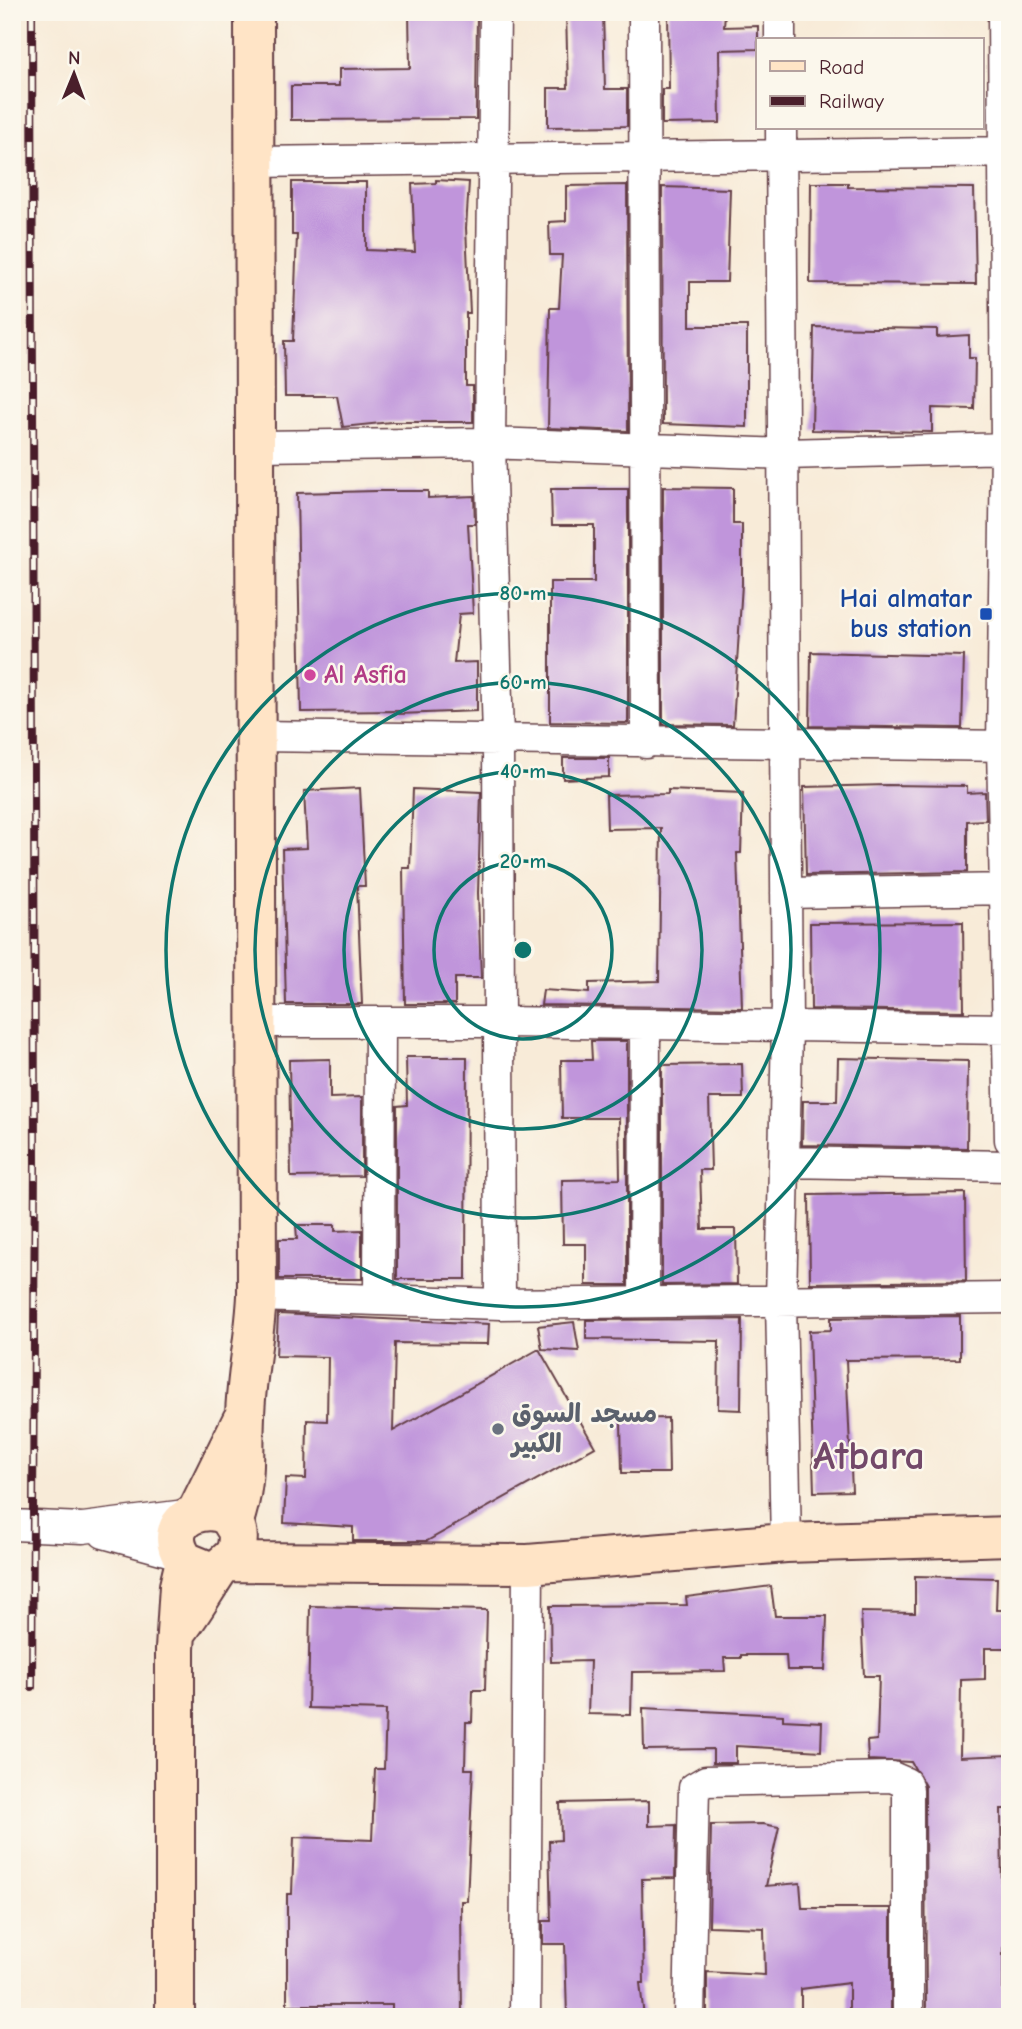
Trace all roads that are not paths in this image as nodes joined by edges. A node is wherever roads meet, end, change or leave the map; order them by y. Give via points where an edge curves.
1 (254, 12) edge
2 (495, 12) edge
3 (644, 12) edge
4 (780, 12) edge
5 (1003, 12) edge
6 (780, 38) edge
7 (782, 141) edge
8 (1007, 152) edge
9 (645, 156) junction
10 (496, 158) junction
11 (254, 162) junction
12 (490, 443) junction
13 (257, 446) junction
14 (1008, 448) edge
15 (647, 450) junction
16 (785, 454) junction
17 (256, 736) junction
18 (498, 739) junction
19 (646, 743) junction
20 (785, 745) junction
21 (1006, 746) edge
22 (1007, 889) edge
23 (786, 893) junction
24 (256, 1022) junction
25 (380, 1022) junction
26 (499, 1022) junction
27 (645, 1024) junction
28 (787, 1027) junction
29 (1008, 1029) edge
30 (1010, 1140) edge
31 (784, 1162) junction
32 (1010, 1166) edge
33 (257, 1296) junction
34 (1010, 1298) edge
35 (379, 1300) junction
36 (781, 1301) junction
37 (644, 1302) junction
38 (500, 1304) junction
39 (245, 1415) junction
40 (195, 1513) junction
41 (12, 1525) edge
42 (83, 1528) junction
43 (1010, 1535) edge
44 (786, 1543) junction
45 (214, 1550) junction
46 (528, 1564) junction
47 (175, 2017) edge
48 (525, 2017) edge
49 (689, 2017) edge
50 (908, 2017) edge

1 - 11 main road
2 - 10 street
3 - 9 street
4 - 6 street
5 - 8 street
7 - 8 street
7 - 9 street
7 - 16 street
8 - 14 street
9 - 10 street
9 - 15 street
10 - 11 street
10 - 12 street
11 - 13 main road
12 - 13 street
12 - 15 street
12 - 18 street
13 - 17 main road
14 - 16 street
14 - 21 street
15 - 16 street
15 - 19 street
16 - 20 street
17 - 18 street
17 - 24 main road
18 - 19 street
18 - 26 street
19 - 20 street
20 - 21 street
20 - 23 street
21 - 22 street
22 - 23 street
22 - 29 street
23 - 28 street
24 - 25 street
24 - 33 main road
25 - 26 street
25 - 35 street
26 - 27 street
26 - 38 street
27 - 28 street
27 - 37 street
28 - 29 street
28 - 31 street
29 - 30 street
31 - 32 street
31 - 36 street
33 - 35 street
33 - 39 main road
34 - 36 street
35 - 38 street
36 - 37 street
36 - 44 street
37 - 38 street
39 - 40 main road
39 - 45 main road via 244,1490
40 - 42 street
40 - 45 main road via 217,1511
41 - 42 street
42 - 45 street
43 - 44 main road
44 - 46 main road
45 - 46 main road via 337,1561
45 - 47 main road via 205,1595 176,1633
46 - 48 street
49 - 50 street via 694,1788 706,1781 892,1777 906,1783 908,1790

